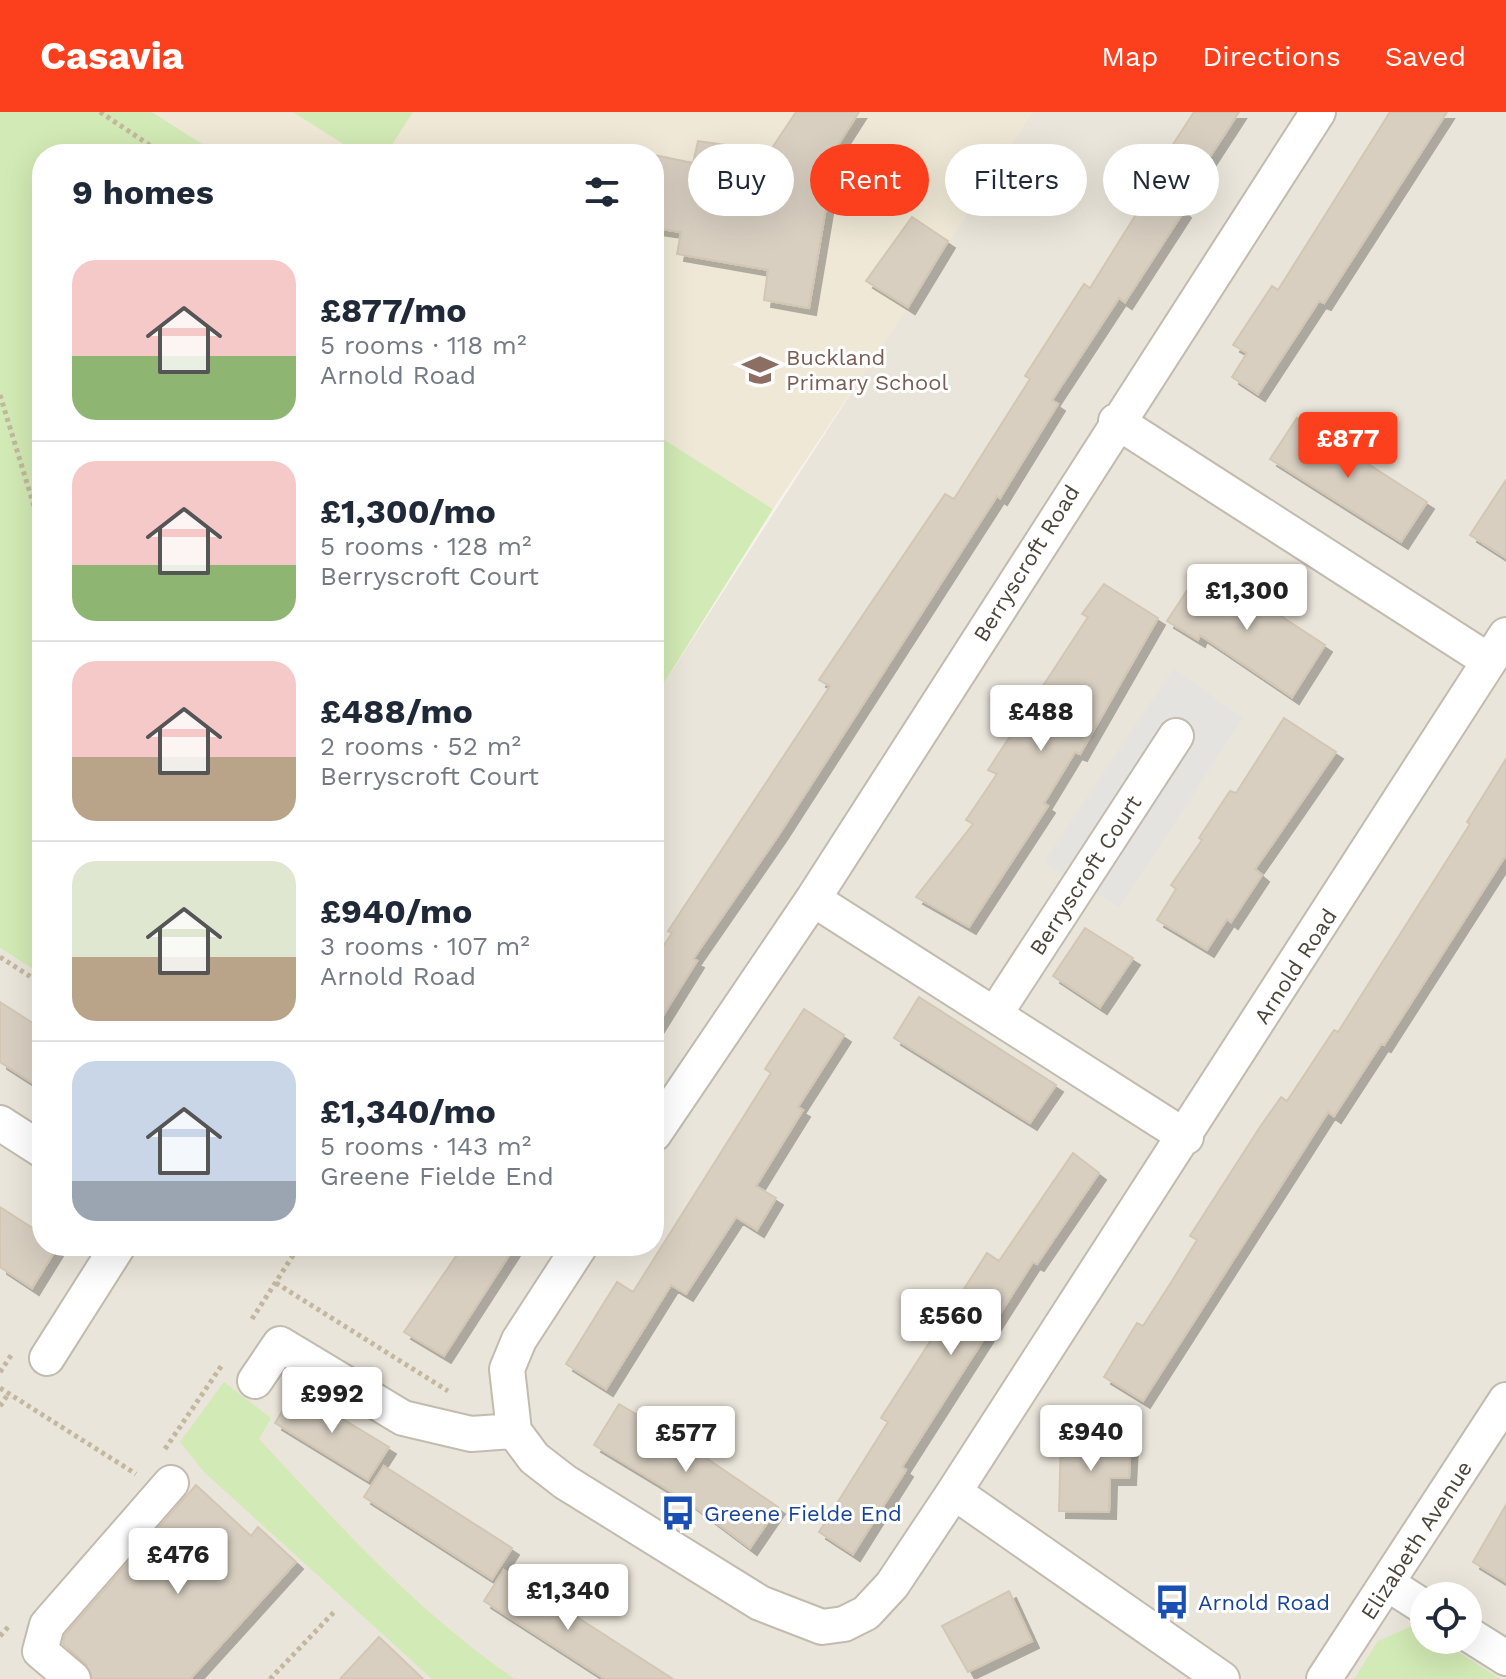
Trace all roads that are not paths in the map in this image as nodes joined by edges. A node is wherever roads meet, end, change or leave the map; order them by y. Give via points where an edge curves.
1 (1318, 112) edge
2 (1116, 421) junction
3 (1498, 648) edge
4 (1176, 736) dead end
5 (813, 899) junction
6 (995, 1014) junction
7 (664, 1119) edge
8 (0, 1123) edge
9 (1186, 1137) junction
10 (32, 1144) edge
11 (112, 1256) edge
12 (574, 1256) edge
13 (47, 1358) dead end
14 (255, 1381) dead end
15 (1506, 1400) edge
16 (512, 1422) junction
17 (159, 1469) road end
18 (954, 1492) junction
19 (1388, 1584) junction
20 (1410, 1598) edge
21 (1482, 1643) edge
22 (1506, 1658) edge
23 (73, 1679) edge
24 (1222, 1679) edge
25 (1324, 1679) edge

1 - 2 street, Berryscroft Road
2 - 3 street
2 - 5 street, Berryscroft Road
3 - 9 street, Arnold Road
4 - 6 street, Berryscroft Court
5 - 6 street
5 - 7 street, Berryscroft Road
6 - 9 street
8 - 10 street
9 - 18 street, Arnold Road
11 - 13 street
12 - 16 street via 519,1340 507,1369
14 - 16 street via 280,1344 403,1418 471,1434
15 - 19 street, Elizabeth Avenue
16 - 18 street, Arnold Road via 534,1458 565,1482 760,1603 822,1627 866,1613 892,1585
17 - 23 street via 40,1640 40,1651
18 - 24 street
19 - 20 street
19 - 25 street, Elizabeth Avenue
21 - 22 street

